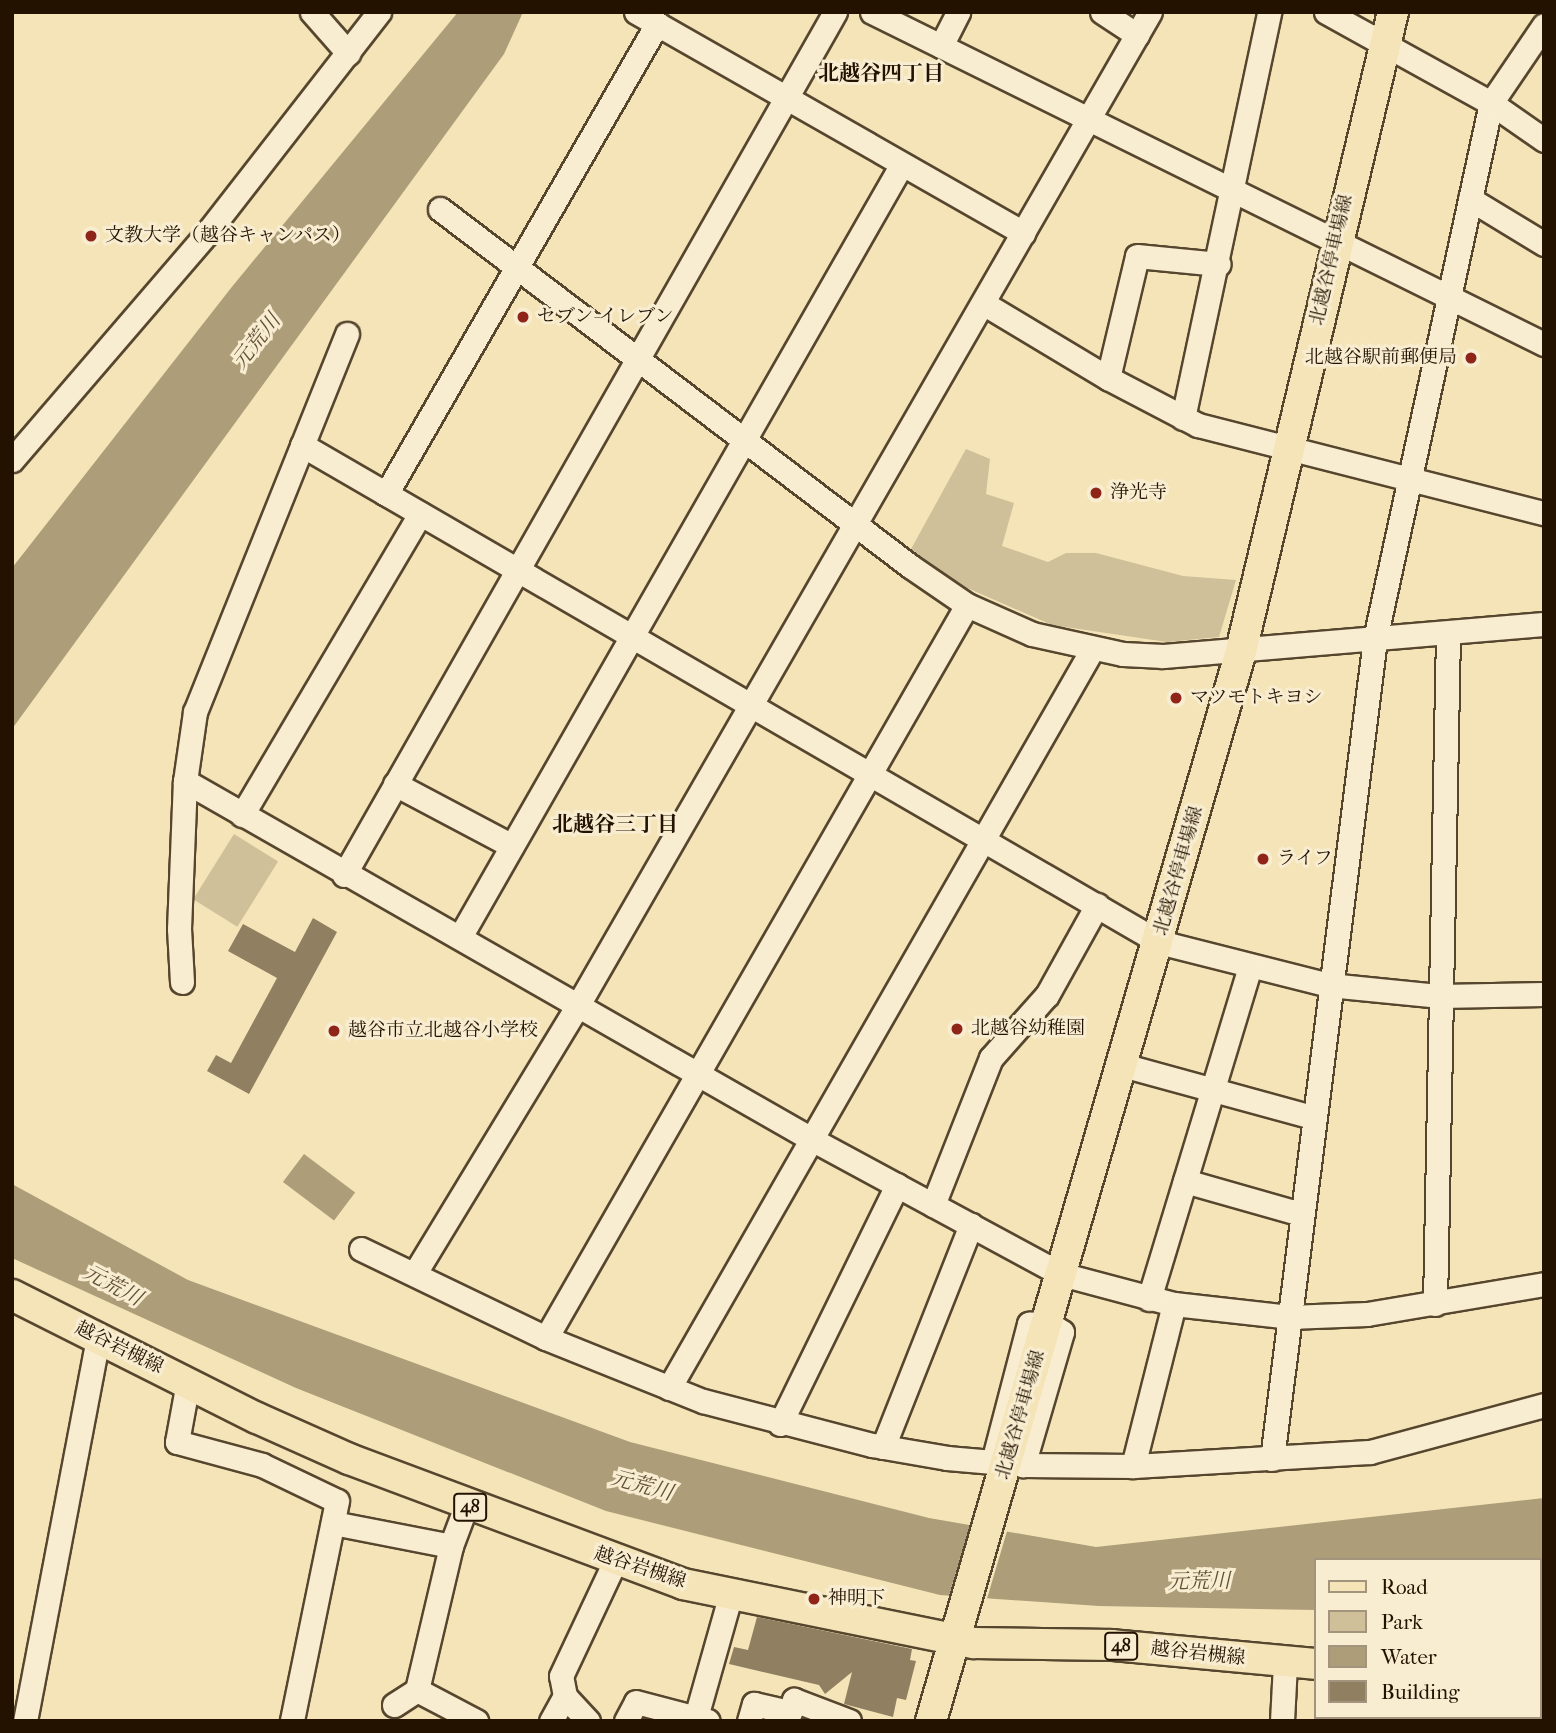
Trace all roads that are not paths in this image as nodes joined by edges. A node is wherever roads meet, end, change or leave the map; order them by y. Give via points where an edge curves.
1 (312, 12) edge
2 (379, 12) edge
3 (636, 12) edge
4 (835, 12) edge
5 (872, 12) edge
6 (958, 12) edge
7 (1102, 12) edge
8 (1150, 12) edge
9 (1269, 12) edge
10 (1326, 12) edge
11 (1393, 12) edge
12 (657, 24) junction
13 (1544, 25) edge
14 (1137, 35) junction
15 (1385, 44) junction
16 (941, 46) junction
17 (348, 53) junction
18 (786, 98) junction
19 (1491, 103) junction
20 (1089, 119) junction
21 (1544, 140) edge
22 (902, 164) junction
23 (1233, 189) junction
24 (1470, 199) junction
25 (440, 209) dead end
26 (1023, 233) junction
27 (1336, 242) junction
28 (1544, 244) edge
29 (1219, 264) junction
30 (517, 267) junction
31 (1449, 297) junction
32 (982, 303) junction
33 (347, 334) dead end
34 (1544, 344) edge
35 (637, 357) junction
36 (1108, 378) junction
37 (1183, 418) junction
38 (745, 439) junction
39 (302, 445) junction
40 (1288, 447) junction
41 (12, 460) edge
42 (1410, 478) junction
43 (386, 494) junction
44 (1544, 513) edge
45 (420, 514) junction
46 (856, 524) junction
47 (516, 570) junction
48 (967, 605) junction
49 (1544, 624) edge
50 (1448, 633) junction
51 (631, 638) junction
52 (1375, 639) junction
53 (1093, 648) junction
54 (1241, 651) junction
55 (750, 707) junction
56 (869, 776) junction
57 (185, 781) junction
58 (395, 784) junction
59 (242, 815) junction
60 (985, 843) junction
61 (512, 846) junction
62 (344, 875) junction
63 (1097, 905) junction
64 (460, 937) junction
65 (1159, 942) junction
66 (1250, 965) junction
67 (182, 982) dead end
68 (1329, 985) junction
69 (1544, 994) edge
70 (1440, 996) junction
71 (578, 1005) junction
72 (1122, 1065) junction
73 (697, 1074) junction
74 (1212, 1090) junction
75 (1312, 1117) junction
76 (813, 1140) junction
77 (1185, 1181) junction
78 (897, 1185) junction
79 (933, 1205) junction
80 (1301, 1214) junction
81 (971, 1225) junction
82 (361, 1249) dead end
83 (415, 1273) junction
84 (1061, 1273) junction
85 (1544, 1284) edge
86 (12, 1295) edge
87 (1149, 1299) junction
88 (1174, 1304) junction
89 (1435, 1304) junction
90 (1289, 1317) junction
91 (1047, 1322) junction
92 (98, 1337) junction
93 (546, 1338) junction
94 (188, 1382) junction
95 (669, 1388) junction
96 (1544, 1405) edge
97 (780, 1424) junction
98 (883, 1447) junction
99 (1272, 1459) junction
100 (1133, 1466) junction
101 (466, 1506) junction
102 (335, 1512) junction
103 (451, 1546) junction
104 (615, 1561) junction
105 (731, 1593) junction
106 (957, 1633) junction
107 (1285, 1663) junction
108 (1314, 1664) edge
109 (417, 1690) junction
110 (565, 1696) junction
111 (394, 1705) dead end
112 (702, 1719) edge
113 (25, 1721) edge
114 (292, 1721) edge
115 (476, 1721) edge
116 (551, 1721) edge
117 (589, 1721) edge
118 (626, 1721) edge
119 (749, 1721) edge
120 (849, 1721) edge
121 (931, 1721) edge
122 (1282, 1721) edge

1 - 17 street
2 - 17 street
3 - 12 street
4 - 18 street
5 - 16 street
6 - 16 street
7 - 14 street
8 - 14 street
9 - 23 street
10 - 15 street
11 - 15 main road, 北越谷停車場線
12 - 18 street
12 - 30 street
13 - 19 street
14 - 20 street
15 - 19 street
15 - 27 main road, 北越谷停車場線
16 - 20 street
17 - 41 street via 207,233
18 - 22 street
18 - 35 street
19 - 21 street
19 - 24 street
20 - 23 street
20 - 26 street
22 - 26 street
22 - 38 street
23 - 27 street
23 - 29 street
24 - 28 street
24 - 31 street
25 - 30 street
26 - 32 street
27 - 31 street
27 - 40 main road, 北越谷停車場線
29 - 36 street via 1137,256
29 - 37 street
30 - 35 street
30 - 43 street
31 - 34 street
31 - 42 street
32 - 36 street
32 - 46 street
33 - 39 street
35 - 38 street
35 - 47 street
36 - 37 street
37 - 40 street
38 - 46 street
38 - 51 street
39 - 43 street
39 - 57 street via 195,712
40 - 42 street
40 - 54 main road, 北越谷停車場線
42 - 44 street
42 - 52 street
43 - 45 street
45 - 47 street
45 - 59 street
46 - 48 street
46 - 55 street
47 - 51 street
47 - 58 street
48 - 53 street via 1032,634
48 - 56 street
49 - 50 street
50 - 52 street
50 - 70 street
51 - 55 street
51 - 61 street
52 - 54 street
52 - 68 street
53 - 54 street via 1163,656
53 - 60 street
54 - 65 main road, 北越谷停車場線
55 - 56 street
55 - 71 street
56 - 60 street
56 - 73 street
57 - 59 street
57 - 67 street via 179,929
58 - 61 street
58 - 62 street
59 - 62 street
60 - 63 street
60 - 76 street
61 - 64 street
62 - 64 street
63 - 65 street
63 - 79 street via 1047,996 991,1058
64 - 71 street
65 - 66 street
65 - 72 main road, 北越谷停車場線
66 - 68 street
66 - 74 street
68 - 70 street
68 - 75 street
69 - 70 street
70 - 89 street
71 - 73 street
71 - 83 street
72 - 74 street
72 - 84 main road, 北越谷停車場線
73 - 76 street
73 - 93 street
74 - 75 street
74 - 77 street
75 - 80 street
76 - 78 street
76 - 95 street
77 - 80 street
77 - 87 street
78 - 79 street
78 - 97 street
79 - 81 street
80 - 90 street
81 - 84 street
81 - 98 street
82 - 83 street
83 - 93 street
84 - 87 street
84 - 91 main road, 北越谷停車場線
85 - 89 street
86 - 92 main road, 越谷岩槻線 / 48
87 - 88 street
88 - 90 street
88 - 100 street
89 - 90 street via 1367,1314
90 - 99 street
91 - 98 street via 1029,1324 993,1462
91 - 100 street via 1062,1332 1023,1465
91 - 106 main road, 北越谷停車場線
92 - 94 main road, 越谷岩槻線 / 48
92 - 113 street
93 - 95 street
94 - 101 main road, 越谷岩槻線 / 48 via 268,1423
94 - 102 street via 177,1443 262,1465
95 - 97 street
96 - 99 street via 1370,1452
97 - 98 street
99 - 100 street
101 - 103 street
101 - 104 main road, 越谷岩槻線 / 48
102 - 103 street
102 - 114 street
103 - 109 street
104 - 105 main road, 越谷岩槻線 / 48 via 683,1584
104 - 110 street via 561,1676
105 - 106 main road, 越谷岩槻線 / 48
105 - 112 street
106 - 107 main road, 越谷岩槻線 / 48
106 - 121 main road, 北越谷停車場線
107 - 108 main road, 越谷岩槻線 / 48
107 - 122 street
109 - 111 street
109 - 115 street
110 - 116 street
110 - 117 street
112 - 118 street via 636,1702
119 - 120 street via 754,1704 789,1712 794,1700

